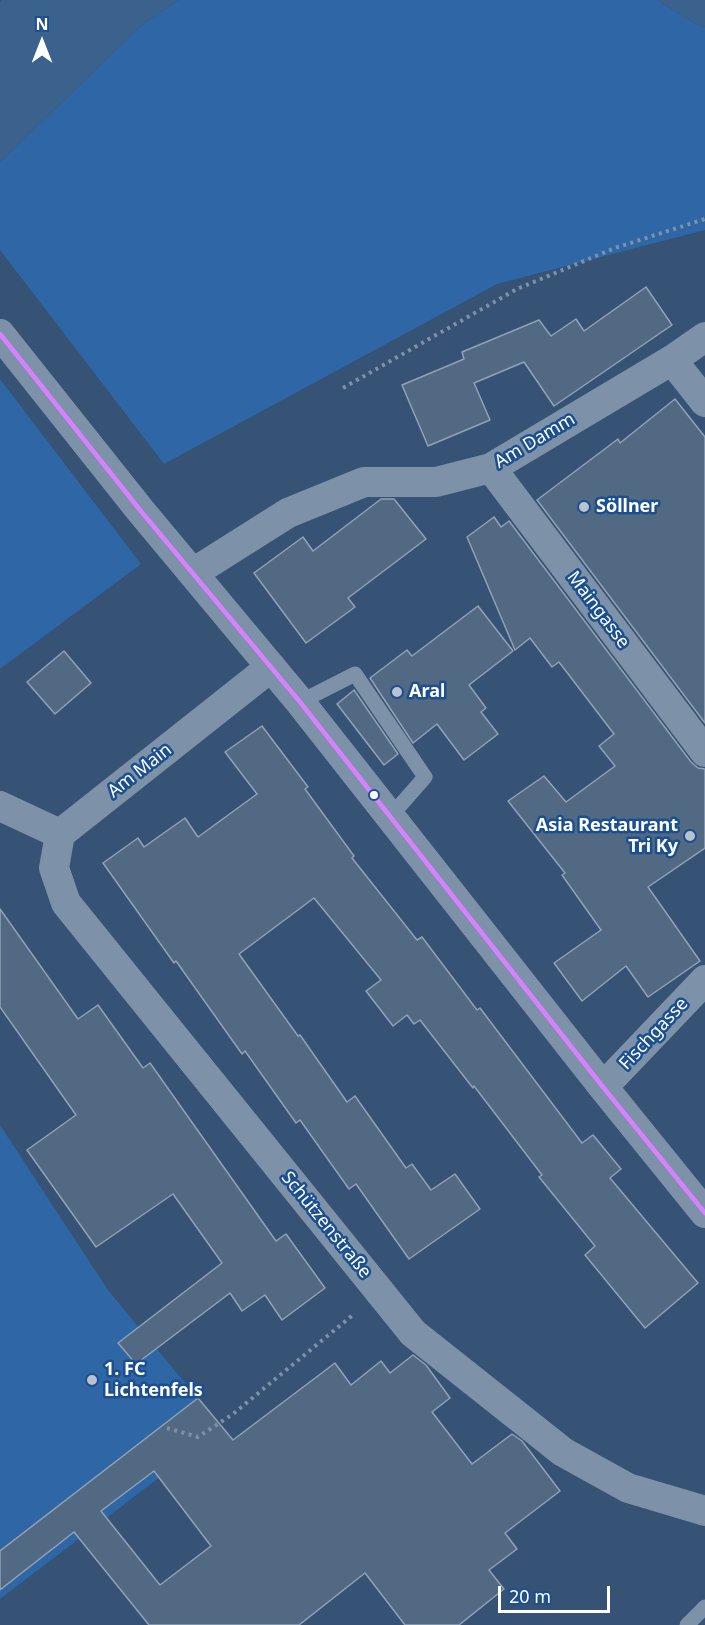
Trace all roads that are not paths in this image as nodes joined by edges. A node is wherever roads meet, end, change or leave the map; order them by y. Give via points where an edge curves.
1 (0, 333) edge
2 (705, 337) edge
3 (672, 360) junction
4 (705, 402) edge
5 (490, 468) junction
6 (193, 573) junction
7 (271, 667) junction
8 (300, 702) junction
9 (705, 752) edge
10 (0, 806) edge
11 (390, 817) junction
12 (60, 834) junction
13 (705, 980) edge
14 (603, 1087) junction
15 (705, 1213) edge
16 (705, 1511) edge
17 (705, 1607) edge
18 (687, 1625) edge

1 - 6 street
2 - 3 street, Am Damm
3 - 4 street
3 - 5 street, Am Damm
5 - 6 street, Am Damm via 436,482 364,482 288,513
5 - 9 street, Maingasse
6 - 7 street
7 - 8 street
7 - 12 street, Am Main
8 - 11 street
8 - 11 lane via 355,674 425,777
10 - 12 street
11 - 14 street
12 - 16 street, Schützenstraße via 54,868 66,903 413,1333 564,1452 628,1488
13 - 14 street, Fischgasse
14 - 15 street
17 - 18 lane

